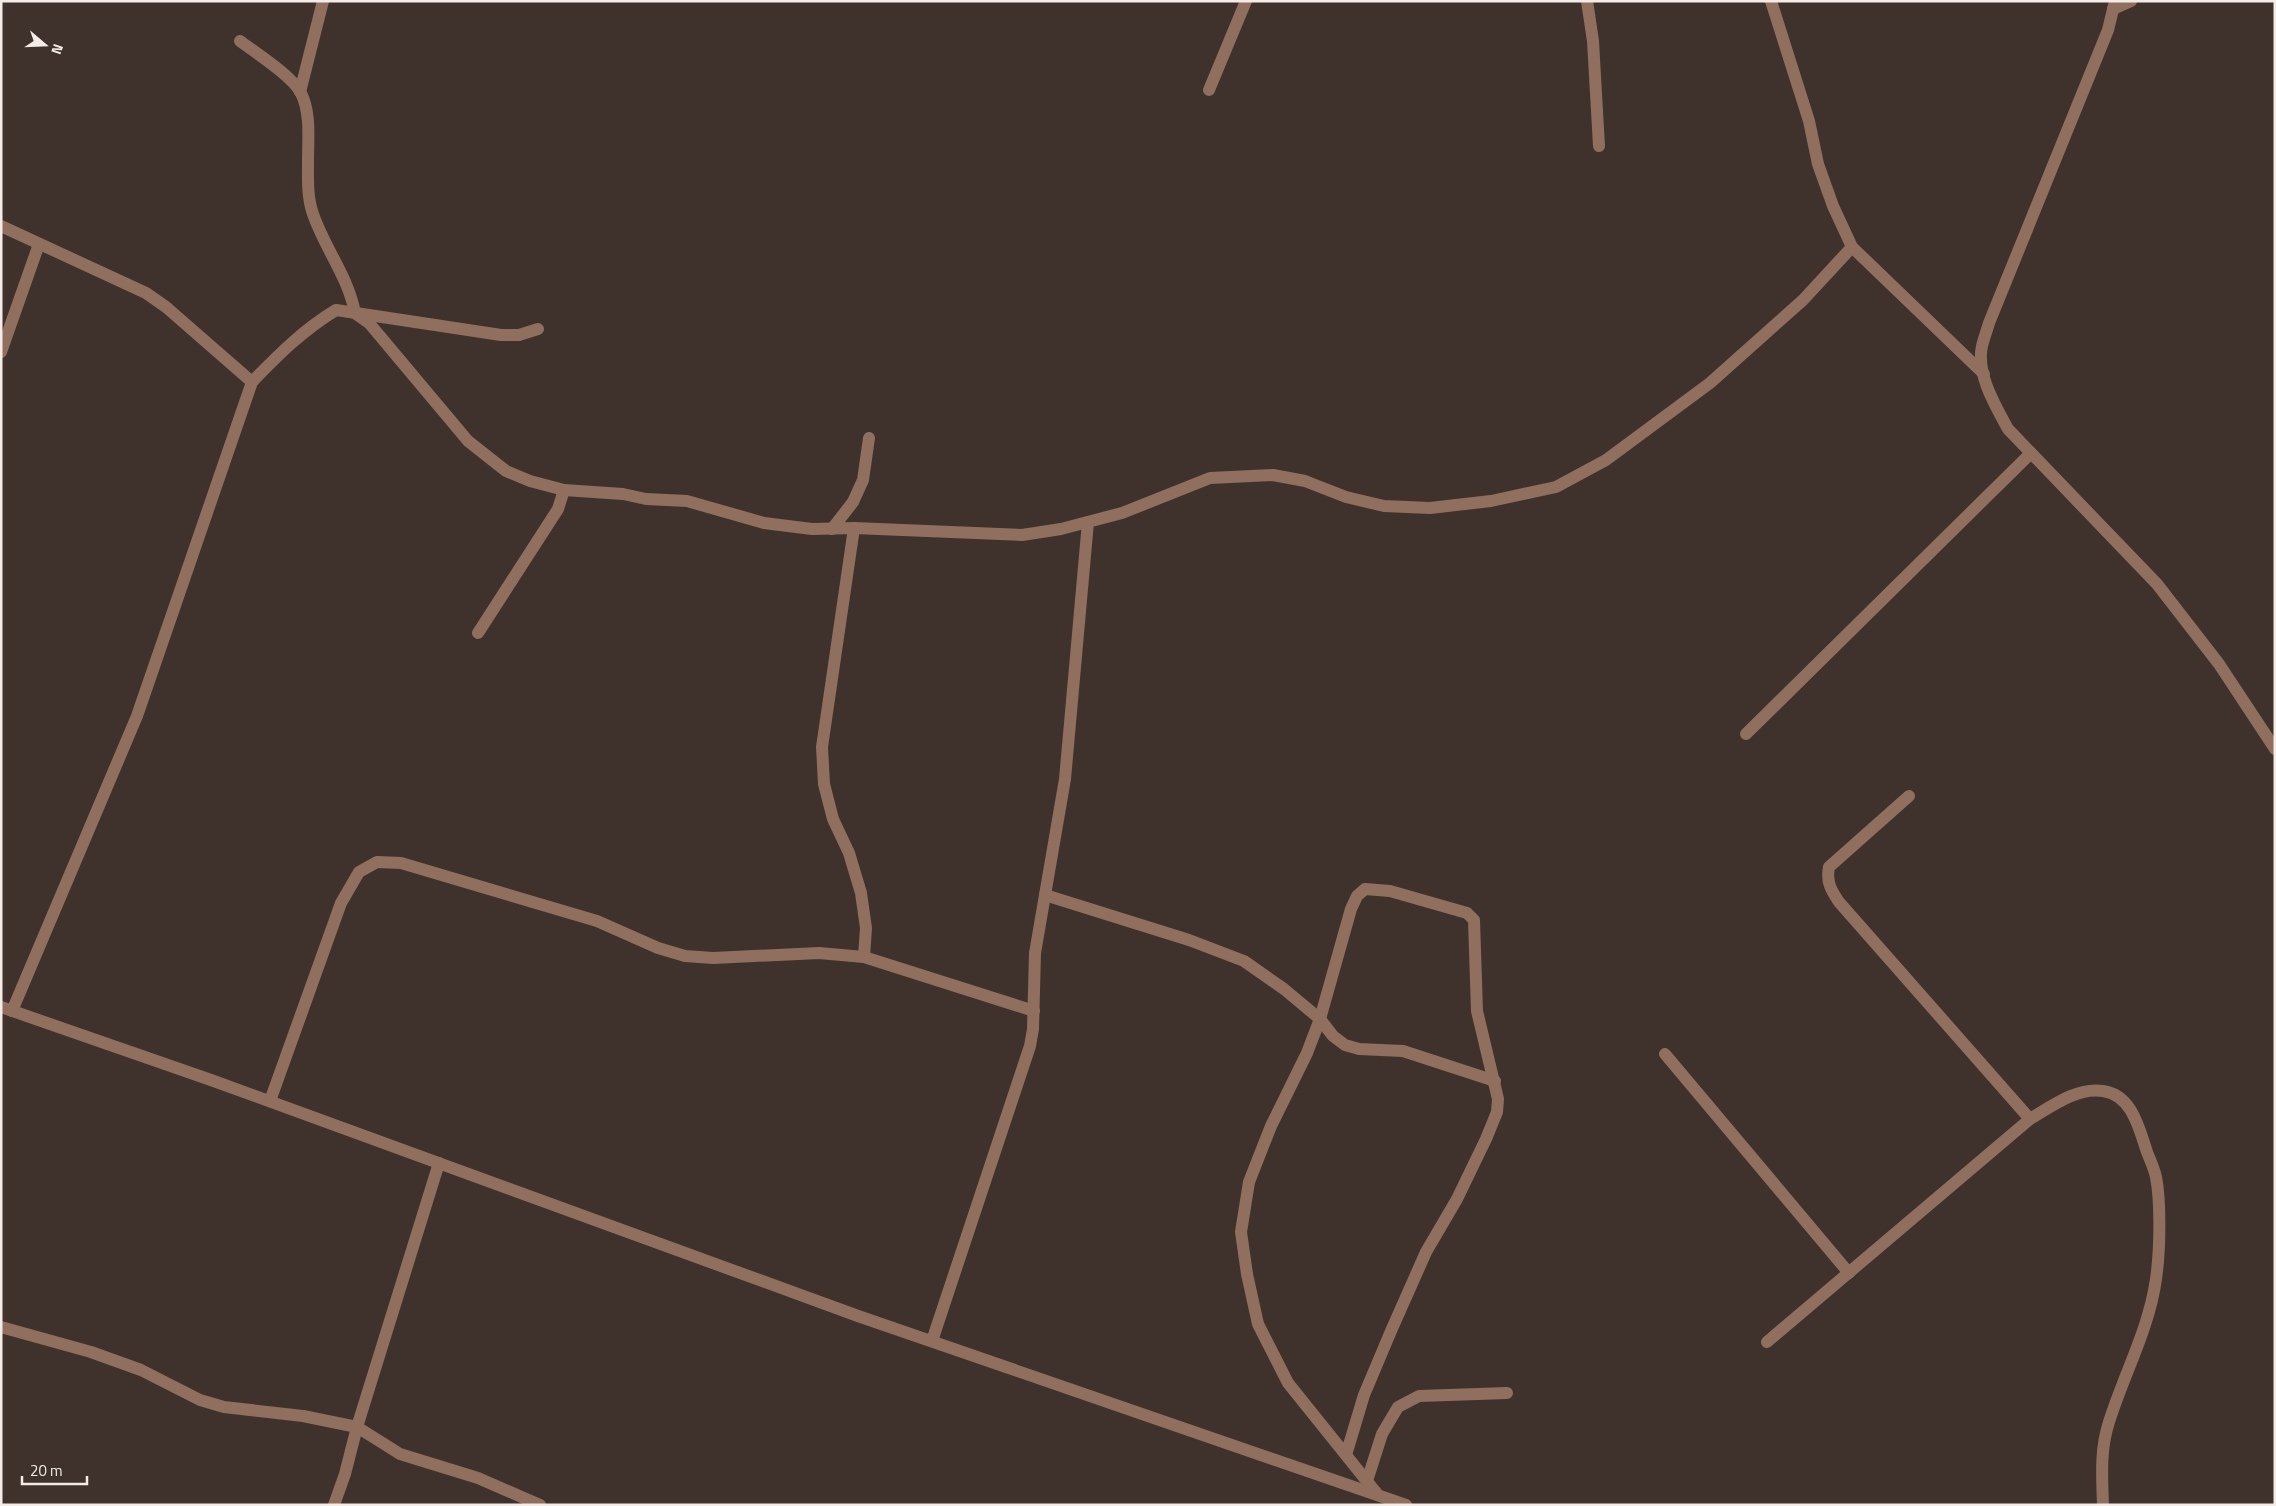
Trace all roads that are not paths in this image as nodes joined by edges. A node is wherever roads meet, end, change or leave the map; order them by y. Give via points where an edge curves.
1 (323, 1) edge
2 (1246, 1) edge
3 (1588, 1) edge
4 (1771, 1) edge
5 (2131, 1) edge
6 (2114, 5) edge
7 (240, 41) dead end
8 (1209, 90) dead end
9 (300, 92) junction
10 (1599, 146) dead end
11 (1, 226) edge
12 (39, 244) junction
13 (1852, 247) junction
14 (355, 313) junction
15 (538, 329) dead end
16 (1, 352) edge
17 (1984, 374) junction
18 (252, 382) junction
19 (868, 438) dead end
20 (2031, 453) junction
21 (564, 490) junction
22 (1088, 522) junction
23 (854, 528) junction
24 (832, 529) junction
25 (478, 633) dead end
26 (1746, 734) dead end
27 (2275, 749) edge
28 (1909, 796) dead end
29 (1045, 895) junction
30 (864, 957) junction
31 (7, 1009) edge
32 (1034, 1011) junction
33 (1320, 1019) junction
34 (1665, 1054) dead end
35 (1495, 1081) junction
36 (270, 1101) junction
37 (2030, 1119) junction
38 (440, 1163) junction
39 (1849, 1273) junction
40 (1, 1327) edge
41 (932, 1341) junction
42 (1767, 1342) dead end
43 (1507, 1393) dead end
44 (357, 1427) junction
45 (1346, 1455) junction
46 (1367, 1481) junction
47 (1378, 1495) junction
48 (334, 1505) edge
49 (540, 1505) edge
50 (1406, 1505) edge
51 (2103, 1505) edge

1 - 9 street
2 - 8 street
3 - 10 street
4 - 13 street via 1810,121 1818,164
5 - 6 street
6 - 17 street via 2108,30 1989,323 1982,348
7 - 9 street
9 - 14 street via 308,118 309,196 313,215 345,278
11 - 12 street
12 - 16 street
12 - 18 street via 146,293
13 - 17 street
13 - 22 street via 1803,300 1710,383 1606,460 1556,487 1491,501 1430,508 1384,506 1346,497 1305,481 1273,475 1210,478 1122,513
14 - 15 street via 501,335 519,335
14 - 18 street via 336,310 314,323
14 - 21 street via 369,323 468,441 506,471
17 - 20 street via 1992,400 2008,429
18 - 31 street via 137,716
19 - 24 street via 863,480 853,502
20 - 26 street
20 - 27 street via 2156,584 2218,664
21 - 24 street via 687,501 764,523
21 - 25 street via 558,509
22 - 23 street via 1022,535
22 - 29 street via 1065,779
23 - 24 street
23 - 30 street via 822,747 824,784 833,819 849,852 861,893 866,928
28 - 37 street via 1829,867 1827,878 1830,888
29 - 32 street via 1035,953
29 - 33 street via 1189,940 1244,961
30 - 32 street
30 - 36 street via 819,953 713,958 685,956 596,921 401,862 377,862 359,872 341,903
31 - 36 street
32 - 41 street via 1030,1046
33 - 35 street via 1345,1045 1359,1049 1403,1051
33 - 35 street via 1351,909 1356,896 1365,889 1390,891 1467,913 1474,920 1476,930 1478,1010
33 - 45 street via 1249,1182 1241,1232 1258,1324 1288,1383
34 - 39 street
35 - 45 street via 1497,1112 1394,1322 1364,1395
36 - 38 street
37 - 39 street
37 - 51 street via 2068,1097 2092,1090 2115,1095 2127,1104 2136,1119 2156,1176 2159,1233 2156,1278 2149,1314 2108,1424 2102,1458
38 - 41 street
38 - 44 street
39 - 42 street
40 - 44 street via 91,1352 141,1370 200,1400 224,1407 303,1416
41 - 47 street
43 - 46 street via 1419,1396 1398,1407 1382,1434
44 - 48 street
44 - 49 street via 400,1454 478,1478
45 - 46 street
46 - 47 street
47 - 50 street

